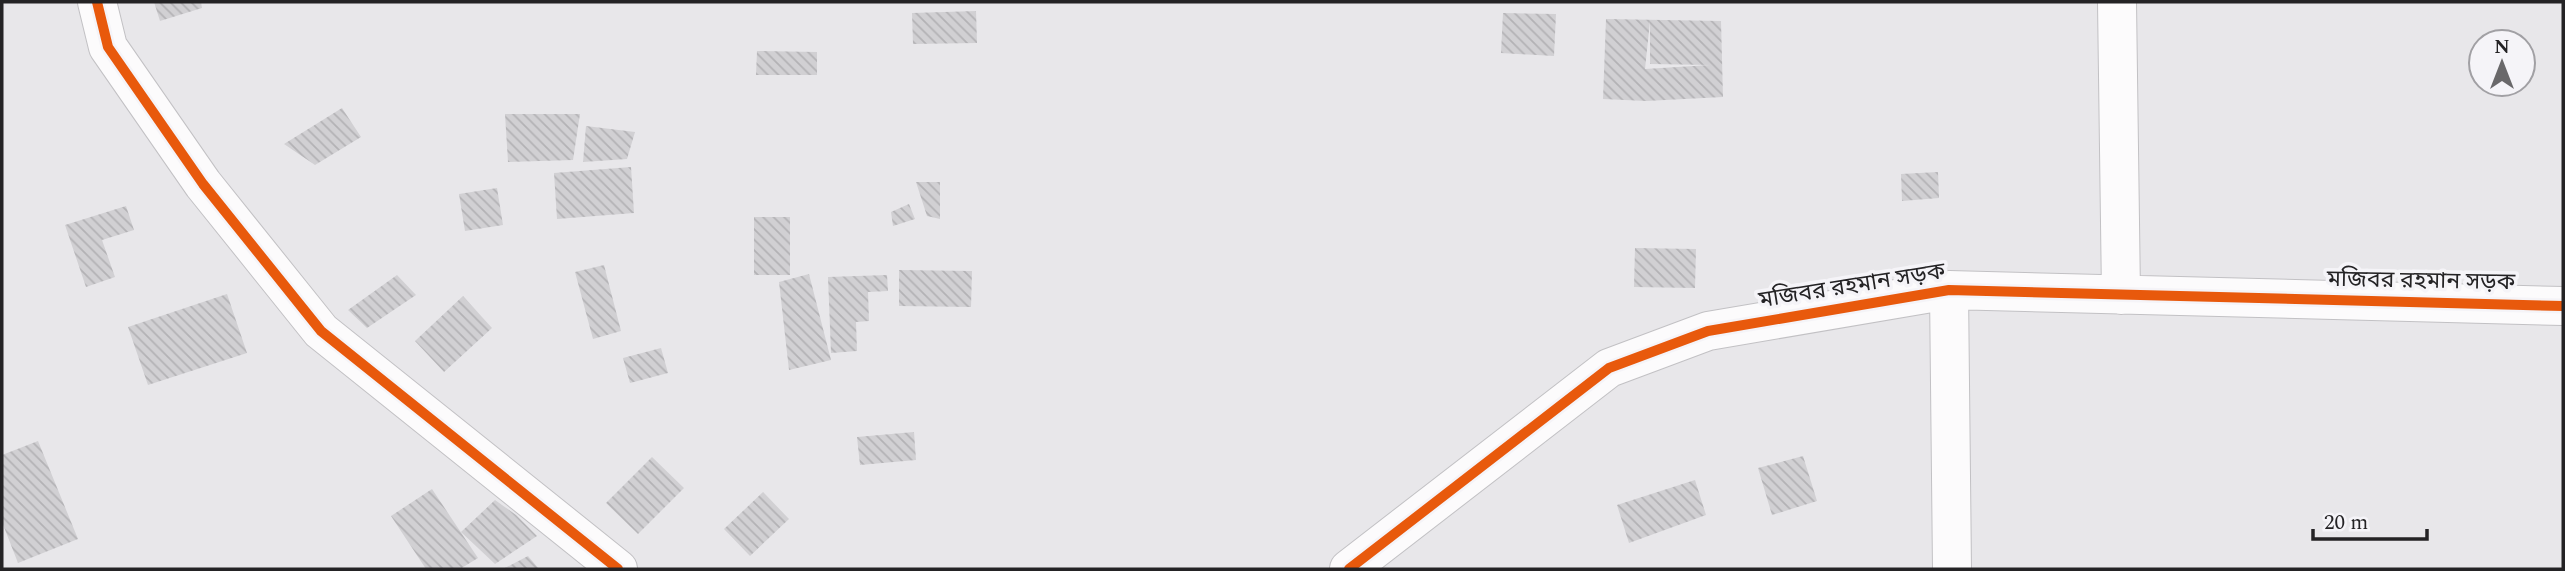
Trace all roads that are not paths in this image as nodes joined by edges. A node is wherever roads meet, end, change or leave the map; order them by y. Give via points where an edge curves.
1 (97, 2) edge
2 (2117, 2) edge
3 (1949, 290) junction
4 (2121, 295) junction
5 (2563, 306) edge
6 (618, 569) edge
7 (1349, 569) edge
8 (1952, 569) edge

1 - 6 street via 108,47 116,59 203,184 321,331
2 - 4 street
3 - 4 street, মজিবর রহমান সড়ক
3 - 7 street, মজিবর রহমান সড়ক via 1708,331 1609,368
3 - 8 street
4 - 5 street, মজিবর রহমান সড়ক

